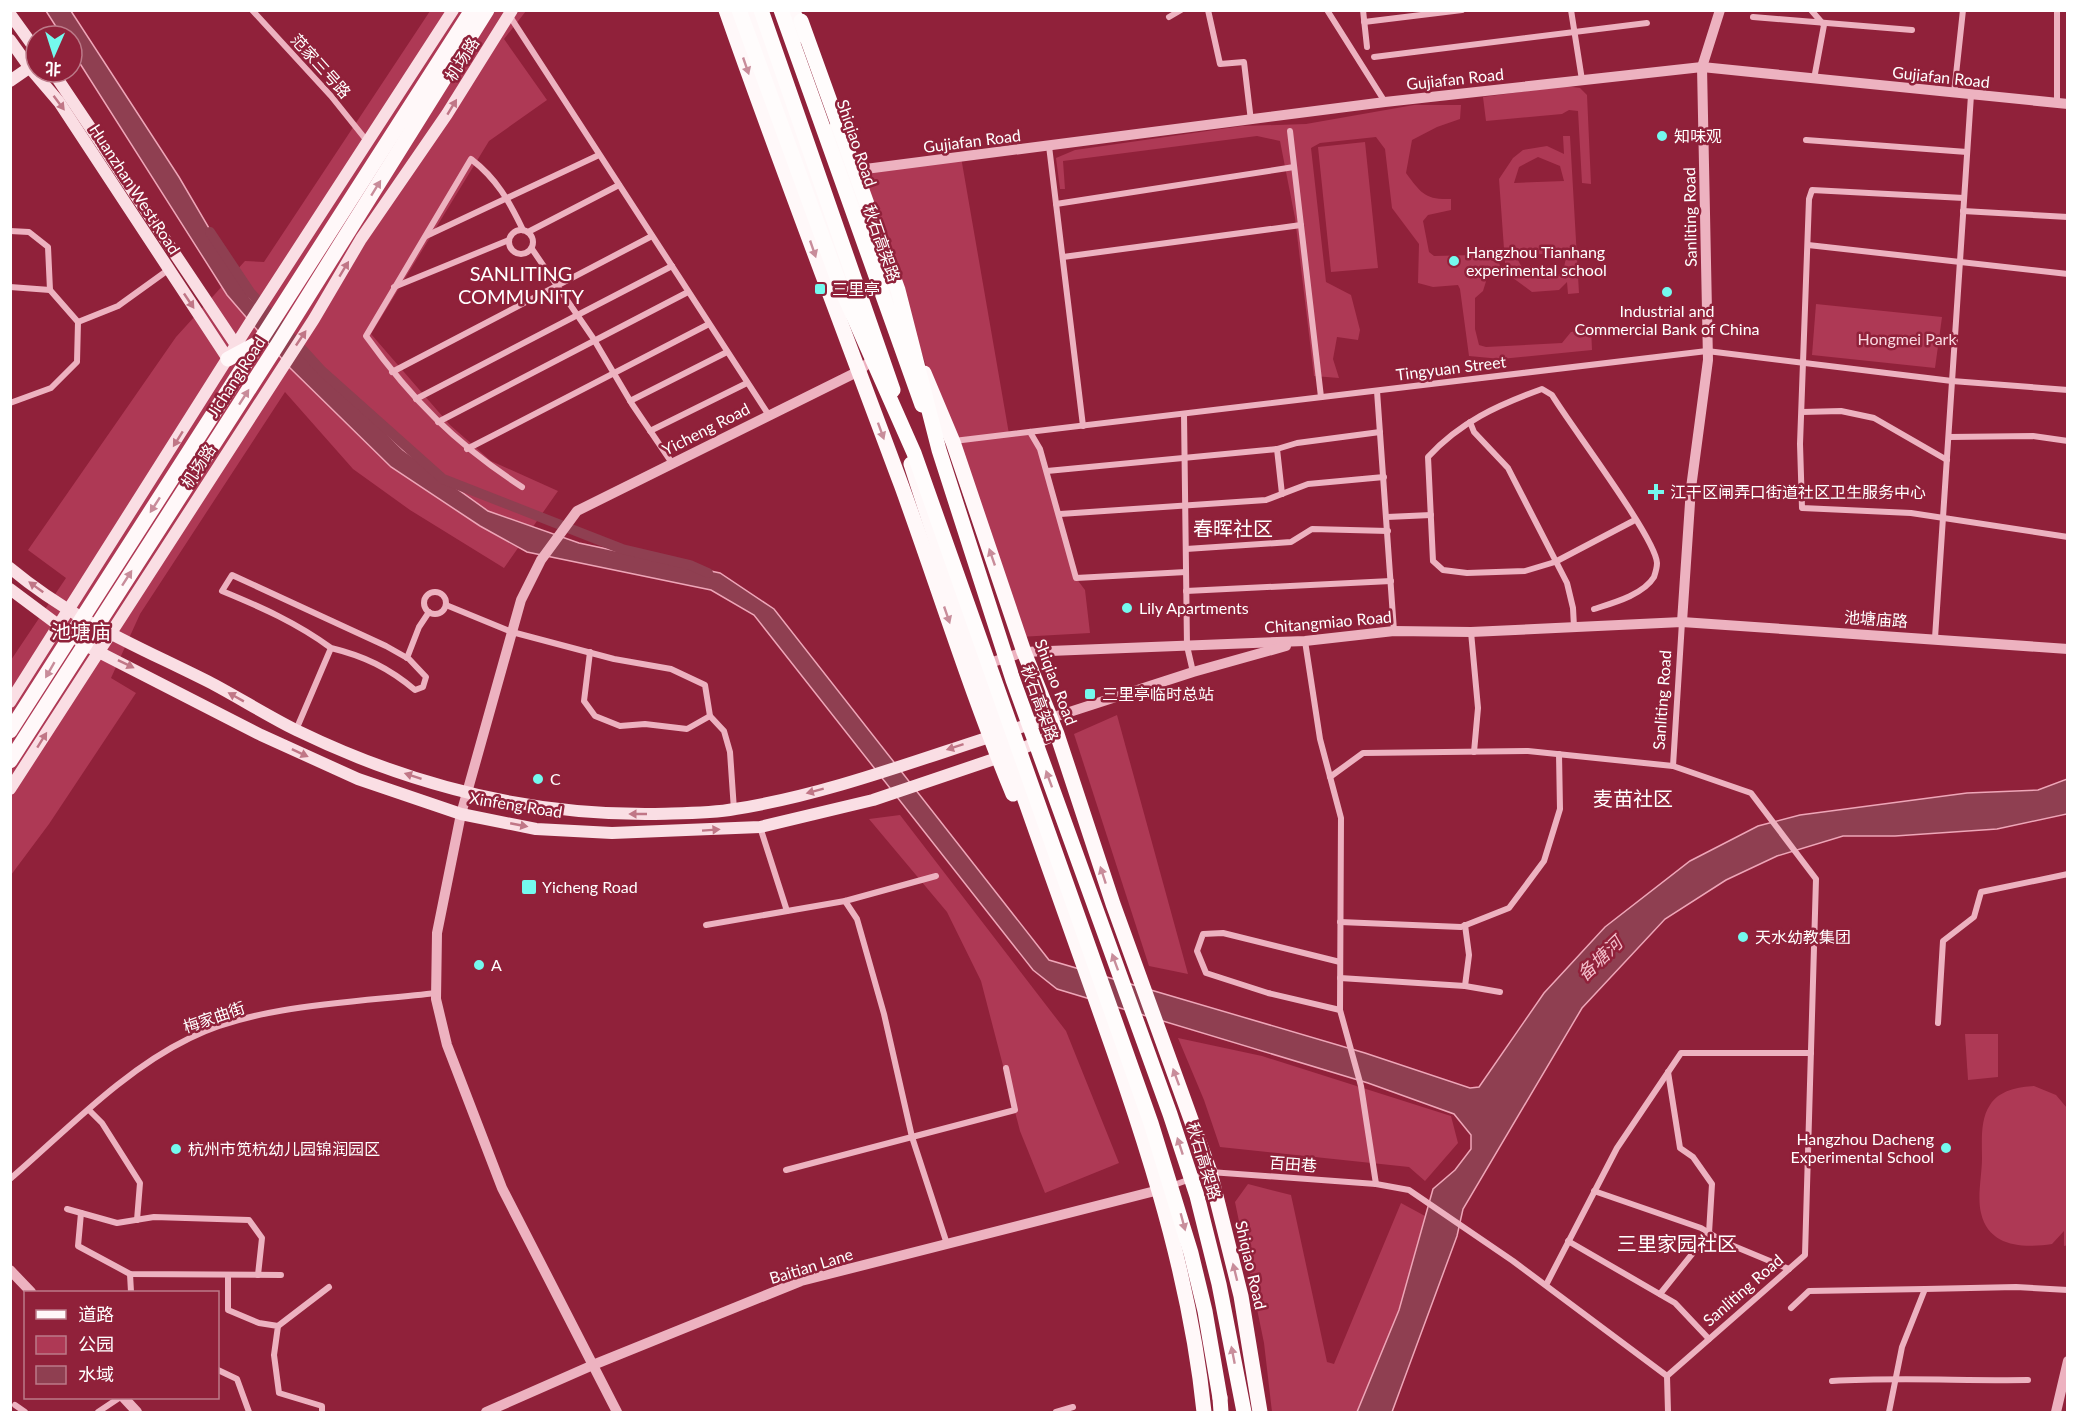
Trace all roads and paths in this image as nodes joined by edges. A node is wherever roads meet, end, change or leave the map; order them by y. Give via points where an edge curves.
1 (252, 10) edge
2 (453, 10) edge
3 (471, 10) edge
4 (487, 10) edge
5 (726, 10) edge
6 (739, 10) edge
7 (753, 10) edge
8 (761, 10) edge
9 (781, 10) edge
10 (1181, 10) edge
11 (1208, 10) edge
12 (1327, 10) edge
13 (1363, 10) edge
14 (1462, 10) edge
15 (1571, 10) edge
16 (1720, 10) edge
17 (1812, 10) edge
18 (1963, 10) edge
19 (2058, 10) edge
20 (510, 13) edge
21 (10, 14) edge
22 (797, 14) edge
23 (1169, 17) dead end
24 (1753, 17) dead end
25 (1364, 22) junction
26 (1647, 23) dead end
27 (1822, 23) junction
28 (1912, 30) dead end
29 (1575, 33) junction
30 (24, 34) edge
31 (10, 40) edge
32 (1367, 47) dead end
33 (14, 54) edge
34 (1374, 57) dead end
35 (1702, 67) junction
36 (24, 72) edge
37 (1814, 79) junction
38 (1582, 80) junction
39 (10, 81) edge
40 (46, 84) edge
41 (61, 84) edge
42 (1954, 94) junction
43 (1971, 95) junction
44 (1385, 102) junction
45 (2062, 104) edge
46 (1251, 121) junction
47 (1290, 131) dead end
48 (1806, 140) dead end
49 (368, 141) junction
50 (1050, 146) junction
51 (1967, 152) junction
52 (599, 155) junction
53 (1294, 167) junction
54 (847, 171) junction
55 (619, 185) junction
56 (507, 198) junction
57 (1964, 198) junction
58 (1056, 204) junction
59 (1963, 211) junction
60 (2067, 217) edge
61 (1301, 225) junction
62 (10, 231) edge
63 (525, 231) junction
64 (652, 236) junction
65 (424, 237) junction
66 (509, 240) junction
67 (1808, 245) junction
68 (531, 249) junction
69 (1063, 257) junction
70 (1960, 264) junction
71 (672, 266) junction
72 (168, 270) junction
73 (2067, 274) edge
74 (558, 285) junction
75 (10, 287) edge
76 (394, 287) junction
77 (50, 290) junction
78 (688, 292) junction
79 (578, 314) junction
80 (78, 322) junction
81 (710, 324) junction
82 (261, 337) junction
83 (595, 340) junction
84 (237, 345) junction
85 (283, 350) junction
86 (1707, 351) junction
87 (727, 352) junction
88 (876, 356) junction
89 (228, 359) junction
90 (1804, 363) junction
91 (859, 371) junction
92 (392, 372) junction
93 (614, 373) junction
94 (1952, 381) junction
95 (747, 383) junction
96 (2067, 390) edge
97 (1377, 391) junction
98 (1321, 398) junction
99 (416, 399) junction
100 (630, 401) junction
101 (10, 403) edge
102 (1802, 412) junction
103 (768, 414) junction
104 (1184, 414) junction
105 (438, 422) junction
106 (1470, 422) junction
107 (1083, 426) junction
108 (650, 431) junction
109 (1030, 432) junction
110 (1380, 432) junction
111 (1948, 437) junction
112 (953, 441) junction
113 (2067, 441) edge
114 (467, 448) junction
115 (1277, 449) junction
116 (939, 450) junction
117 (914, 453) junction
118 (1184, 457) junction
119 (1947, 460) junction
120 (672, 463) junction
121 (1047, 471) junction
122 (1384, 477) junction
123 (522, 487) dead end
124 (1282, 494) junction
125 (1185, 506) junction
126 (1060, 514) junction
127 (1431, 515) junction
128 (1387, 517) junction
129 (1943, 518) junction
130 (1635, 520) junction
131 (1388, 531) junction
132 (2067, 537) edge
133 (1186, 549) junction
134 (1555, 562) junction
135 (10, 568) edge
136 (1186, 572) junction
137 (1390, 581) junction
138 (10, 589) edge
139 (1186, 591) junction
140 (446, 605) junction
141 (1594, 609) dead end
142 (68, 610) junction
143 (429, 612) junction
144 (81, 620) junction
145 (1682, 622) junction
146 (1575, 627) junction
147 (1394, 630) junction
148 (63, 631) junction
149 (103, 631) junction
150 (512, 632) junction
151 (1471, 633) junction
152 (1935, 638) junction
153 (1305, 641) junction
154 (1187, 645) junction
155 (91, 648) junction
156 (331, 648) junction
157 (2067, 649) edge
158 (591, 652) junction
159 (1024, 652) junction
160 (407, 658) junction
161 (977, 667) junction
162 (1193, 672) junction
163 (10, 702) edge
164 (710, 716) junction
165 (1051, 718) junction
166 (296, 730) junction
167 (10, 731) edge
168 (995, 734) junction
169 (1057, 734) junction
170 (1474, 752) junction
171 (1559, 754) junction
172 (1004, 756) junction
173 (10, 761) edge
174 (1673, 766) junction
175 (1330, 777) junction
176 (10, 789) edge
177 (469, 795) junction
178 (734, 810) junction
179 (461, 814) junction
180 (760, 826) junction
181 (2067, 874) edge
182 (936, 876) dead end
183 (845, 901) junction
184 (787, 911) junction
185 (1340, 922) junction
186 (706, 925) dead end
187 (1465, 926) junction
188 (1340, 962) junction
189 (1340, 978) junction
190 (1465, 986) junction
191 (1500, 992) dead end
192 (436, 993) junction
193 (1340, 1010) junction
194 (1938, 1023) dead end
195 (1811, 1053) junction
196 (1006, 1068) dead end
197 (1668, 1072) junction
198 (89, 1110) junction
199 (912, 1137) junction
200 (786, 1170) dead end
201 (1210, 1172) junction
202 (10, 1179) edge
203 (1376, 1184) junction
204 (1159, 1190) junction
205 (1594, 1191) junction
206 (67, 1209) dead end
207 (81, 1213) junction
208 (137, 1220) junction
209 (1709, 1233) junction
210 (1568, 1241) junction
211 (947, 1244) junction
212 (1790, 1269) junction
213 (10, 1270) edge
214 (130, 1274) junction
215 (228, 1275) junction
216 (258, 1275) junction
217 (281, 1275) dead end
218 (1546, 1285) junction
219 (329, 1287) dead end
220 (1925, 1289) junction
221 (2067, 1290) edge
222 (29, 1291) edge
223 (130, 1291) edge
224 (1660, 1294) junction
225 (1791, 1308) dead end
226 (278, 1326) junction
227 (1709, 1339) junction
228 (2067, 1361) edge
229 (593, 1365) junction
230 (219, 1370) edge
231 (1667, 1376) junction
232 (1896, 1377) junction
233 (2028, 1380) dead end
234 (1832, 1381) dead end
235 (118, 1399) edge
236 (125, 1399) edge
237 (15, 1406) dead end
238 (1073, 1407) dead end
239 (1220, 1408) edge
240 (25, 1413) edge
241 (98, 1413) edge
242 (137, 1413) edge
243 (249, 1413) edge
244 (322, 1413) edge
245 (486, 1413) edge
246 (617, 1413) edge
247 (1056, 1413) edge
248 (1204, 1413) edge
249 (1244, 1413) edge
250 (1260, 1413) edge
251 (1668, 1413) edge
252 (1889, 1413) edge
253 (2056, 1413) edge

1 - 49 street, 范家三号路
2 - 49 main road, 机场路
3 - 82 main road, Jichang Road
85 -> 4 main road, Jichang Road via 300,309
5 -> 91 main road
6 - 117 highway, bridge via 846,305
7 - 88 main road via 812,187
8 - 117 highway, bridge
9 - 116 highway, 秋石高架路, bridge
10 - 23 street
11 - 46 street via 1220,64 1244,62
12 - 44 street
13 - 25 street
14 - 25 street
15 - 29 street
16 - 35 street, Sanliting Road
17 - 27 street
18 - 42 street
19 - 45 street
20 - 52 street
85 -> 20 main road, 机场路 via 314,319 361,239
21 - 30 main road
22 - 54 main road, Shiqiao Road
22 - 116 highway, bridge via 898,290
24 - 27 street
25 - 32 street
26 - 29 street
27 - 28 street
27 - 37 street
29 - 34 street
29 - 38 street
31 - 33 main road, Huanzhan West Road
35 - 37 street, Gujiafan Road
35 - 38 street, Gujiafan Road
35 - 86 street, Sanliting Road
36 - 39 main road
37 - 42 street, Gujiafan Road
38 - 44 street, Gujiafan Road
40 -> 72 main road, Huanzhan West Road
41 - 84 main road, Huanzhan West Road
42 - 43 street, Gujiafan Road
43 - 45 street, Gujiafan Road
43 - 51 street
44 - 46 street, Gujiafan Road
46 - 50 street, Gujiafan Road
47 - 53 street
48 - 51 street
49 - 84 main road, 机场路
50 - 54 street, Gujiafan Road
50 - 58 street
51 - 57 street
52 - 55 street
52 - 56 street
53 - 58 street
53 - 61 street
54 - 112 main road, Shiqiao Road via 888,289
55 - 63 street
55 - 64 street
56 - 63 street
56 - 65 street
56 - 65 street via 492,176 471,159
57 - 59 street
57 - 67 street via 1812,190
58 - 69 street
59 - 60 street
59 - 70 street
61 - 69 street
61 - 98 street
62 - 77 street via 29,232 48,247
63 - 66 street via 514,233
63 - 68 street via 534,242
64 - 71 street
64 - 74 street
65 - 76 street
66 - 68 street via 516,254
66 - 76 street
67 - 70 street
67 - 90 street
68 - 74 street
69 - 107 street
70 - 73 street
70 - 94 street
71 - 78 street
71 - 79 street
72 - 80 street via 118,306
72 -> 89 main road, Huanzhan West Road
74 - 79 street
74 - 92 street
75 - 77 street
76 - 92 street via 366,336
77 - 80 street
78 - 81 street
78 - 83 street
79 - 83 street
79 - 99 street
80 - 101 street via 77,362 51,388
81 - 87 street
81 - 93 street
82 - 89 main road
82 -> 144 main road, Jichang Road
83 - 93 street
83 - 105 street
84 - 89 main road, 机场路
149 -> 85 main road, Jichang Road
86 - 90 street, Tingyuan Street
86 - 97 street, Tingyuan Street
86 - 145 street, Sanliting Road via 1691,488
87 - 95 street
87 - 100 street
88 - 91 street, Yicheng Road
88 - 161 main road
89 -> 142 main road, 机场路
90 - 94 street, Tingyuan Street
90 - 102 street
91 - 103 street, Yicheng Road
91 -> 168 main road
92 - 99 street
93 - 100 street
93 - 114 street
94 - 96 street, Tingyuan Street
94 - 111 street
95 - 103 street
95 - 108 street
97 - 98 street, Tingyuan Street
97 - 110 street
98 - 104 street, Tingyuan Street
99 - 105 street
100 - 108 street
102 - 119 street via 1841,411 1874,418
102 - 129 street via 1802,508
103 - 120 street, Yicheng Road
104 - 107 street, Tingyuan Street
104 - 118 street
105 - 114 street
106 - 127 street via 1448,435 1428,457
106 - 130 street via 1542,389 1552,395
106 - 134 street via 1474,432 1508,468
107 - 109 street, Tingyuan Street
108 - 120 street
109 - 112 street, Tingyuan Street
109 - 121 street
110 - 115 street
110 - 122 street
111 - 113 street via 2033,436
111 - 119 street
159 -> 112 main road, Shiqiao Road
114 - 123 street
115 - 118 street
115 - 124 street
249 -> 116 highway, 秋石高架路, bridge via 1197,1196 1013,680
117 -> 239 highway, bridge via 1177,1200 1205,1311
118 - 121 street
118 - 125 street
119 - 129 street
120 - 150 street, Yicheng Road via 577,511 541,560 521,600
121 - 126 street
122 - 124 street via 1308,484
122 - 128 street
124 - 125 street via 1266,500
125 - 126 street
125 - 133 street
126 - 136 street via 1076,578
127 - 128 street
127 - 134 street via 1433,561 1443,570 1525,572
128 - 131 street
129 - 132 street
129 - 152 street
130 - 134 street
130 - 141 street via 1657,562 1654,577 1628,598
131 - 133 street via 1312,529 1292,542
131 - 137 street
133 - 136 street
134 - 146 street via 1567,583
142 -> 135 main road, Xinfeng Road
136 - 139 street
137 - 139 street
137 - 147 street
138 - 148 main road, Xinfeng Road
139 - 154 street
140 - 143 street via 439,613
140 - 143 street via 440,592 429,593 424,603
140 - 150 street
142 - 144 main road, Xinfeng Road
142 - 148 main road, 机场路
143 - 160 street
144 - 148 main road, Jichang Road
144 - 149 main road, Xinfeng Road
145 - 146 street, Chitangmiao Road
145 - 152 street, 池塘庙路
145 - 174 street, Sanliting Road
146 - 151 street, Chitangmiao Road
147 - 151 street, Chitangmiao Road
147 - 153 street, Chitangmiao Road
148 - 155 main road, Xinfeng Road
148 - 163 main road, 机场路
148 -> 167 main road, Jichang Road
149 - 155 main road, Jichang Road
166 -> 149 main road, Xinfeng Road
150 - 158 street
150 - 177 street, Yicheng Road
151 - 170 street via 1478,708
152 - 157 street, 池塘庙路
153 - 154 street, Chitangmiao Road
153 - 162 street
153 - 175 street via 1320,740
154 - 159 street, Chitangmiao Road
154 - 162 street
155 - 173 main road, Jichang Road
176 -> 155 main road
155 -> 179 main road, Xinfeng Road via 261,735 358,779
156 - 160 street via 365,657 398,675 415,690 423,687 426,678
156 - 160 street via 307,630 222,591 232,575
156 - 166 street
158 - 164 street via 671,669 705,685
158 - 164 street via 584,701 595,716 620,726 687,729
159 - 161 street, Chitangmiao Road
159 - 165 main road, Shiqiao Road
161 - 168 main road
162 - 165 street
164 - 178 street via 724,731 730,752
165 - 168 main road, Xinfeng Road
165 - 169 main road, Shiqiao Road
177 -> 166 main road, Xinfeng Road
168 - 172 main road
168 -> 178 main road, Xinfeng Road via 872,775
169 - 172 main road, Xinfeng Road
201 -> 169 main road, Shiqiao Road
170 - 171 street
170 - 175 street via 1363,753
171 - 174 street
171 - 187 street via 1560,808 1544,861 1509,908
172 - 180 main road, Xinfeng Road via 887,796 824,814
172 - 204 main road via 1112,1045
174 - 195 street, Sanliting Road via 1752,793 1816,879
175 - 185 street via 1341,818
178 -> 177 main road, Xinfeng Road via 611,814 548,809
177 - 179 street, Yicheng Road
179 -> 180 main road, Xinfeng Road via 536,829 612,833
179 - 192 street, Yicheng Road via 437,933
180 - 184 street
181 - 194 street via 1981,892 1974,916 1943,941
182 - 183 street
183 - 184 street
183 - 199 street via 857,919 884,1014
184 - 186 street
185 - 187 street
185 - 188 street
187 - 190 street via 1469,956
188 - 189 street
188 - 193 street via 1223,933 1203,934 1197,951 1206,973
189 - 190 street
189 - 193 street
190 - 191 street
192 - 198 street, 梅家曲街 via 284,1011 190,1037 134,1073
192 - 229 street, Yicheng Road via 447,1045 502,1188
193 - 203 street via 1361,1086
195 - 197 street via 1681,1053
195 - 212 street, Sanliting Road via 1805,1255
196 - 199 street via 1015,1110
197 - 205 street via 1617,1148
197 - 209 street via 1680,1148 1693,1157 1712,1184
198 - 202 street, 梅家曲街
198 - 208 street via 102,1123 140,1183
199 - 200 street
199 - 211 street
201 - 203 street, 百田巷
201 - 204 street, 百田巷
250 -> 201 main road, Shiqiao Road via 1241,1296
203 - 218 street, 百田巷 via 1409,1190
204 - 211 street, Baitian Lane
204 - 248 main road via 1185,1286
205 - 209 street
205 - 210 street
206 - 207 street
207 - 208 street via 117,1223
207 - 214 street via 78,1246
208 - 216 street via 249,1220 262,1238
209 - 212 street
209 - 224 street
210 - 218 street
210 - 224 street
211 - 229 street, Baitian Lane via 801,1281
212 - 227 street, Sanliting Road
213 - 222 street
214 - 215 street
214 - 223 street
215 - 216 street
215 - 226 street via 228,1310
216 - 217 street
218 - 231 street
219 - 226 street
220 - 221 street
220 - 225 street via 1809,1291
220 - 232 street via 1902,1347
224 - 227 street via 1676,1304
226 - 244 street via 274,1355 279,1393 322,1406
227 - 231 street, Sanliting Road
228 - 253 street
229 - 245 street, Baitian Lane
229 - 246 street, Yicheng Road
230 - 243 street via 237,1379
231 - 251 street
232 - 233 street
232 - 234 street
232 - 252 street
235 - 241 street
236 - 242 street
237 - 240 street
238 - 247 street

